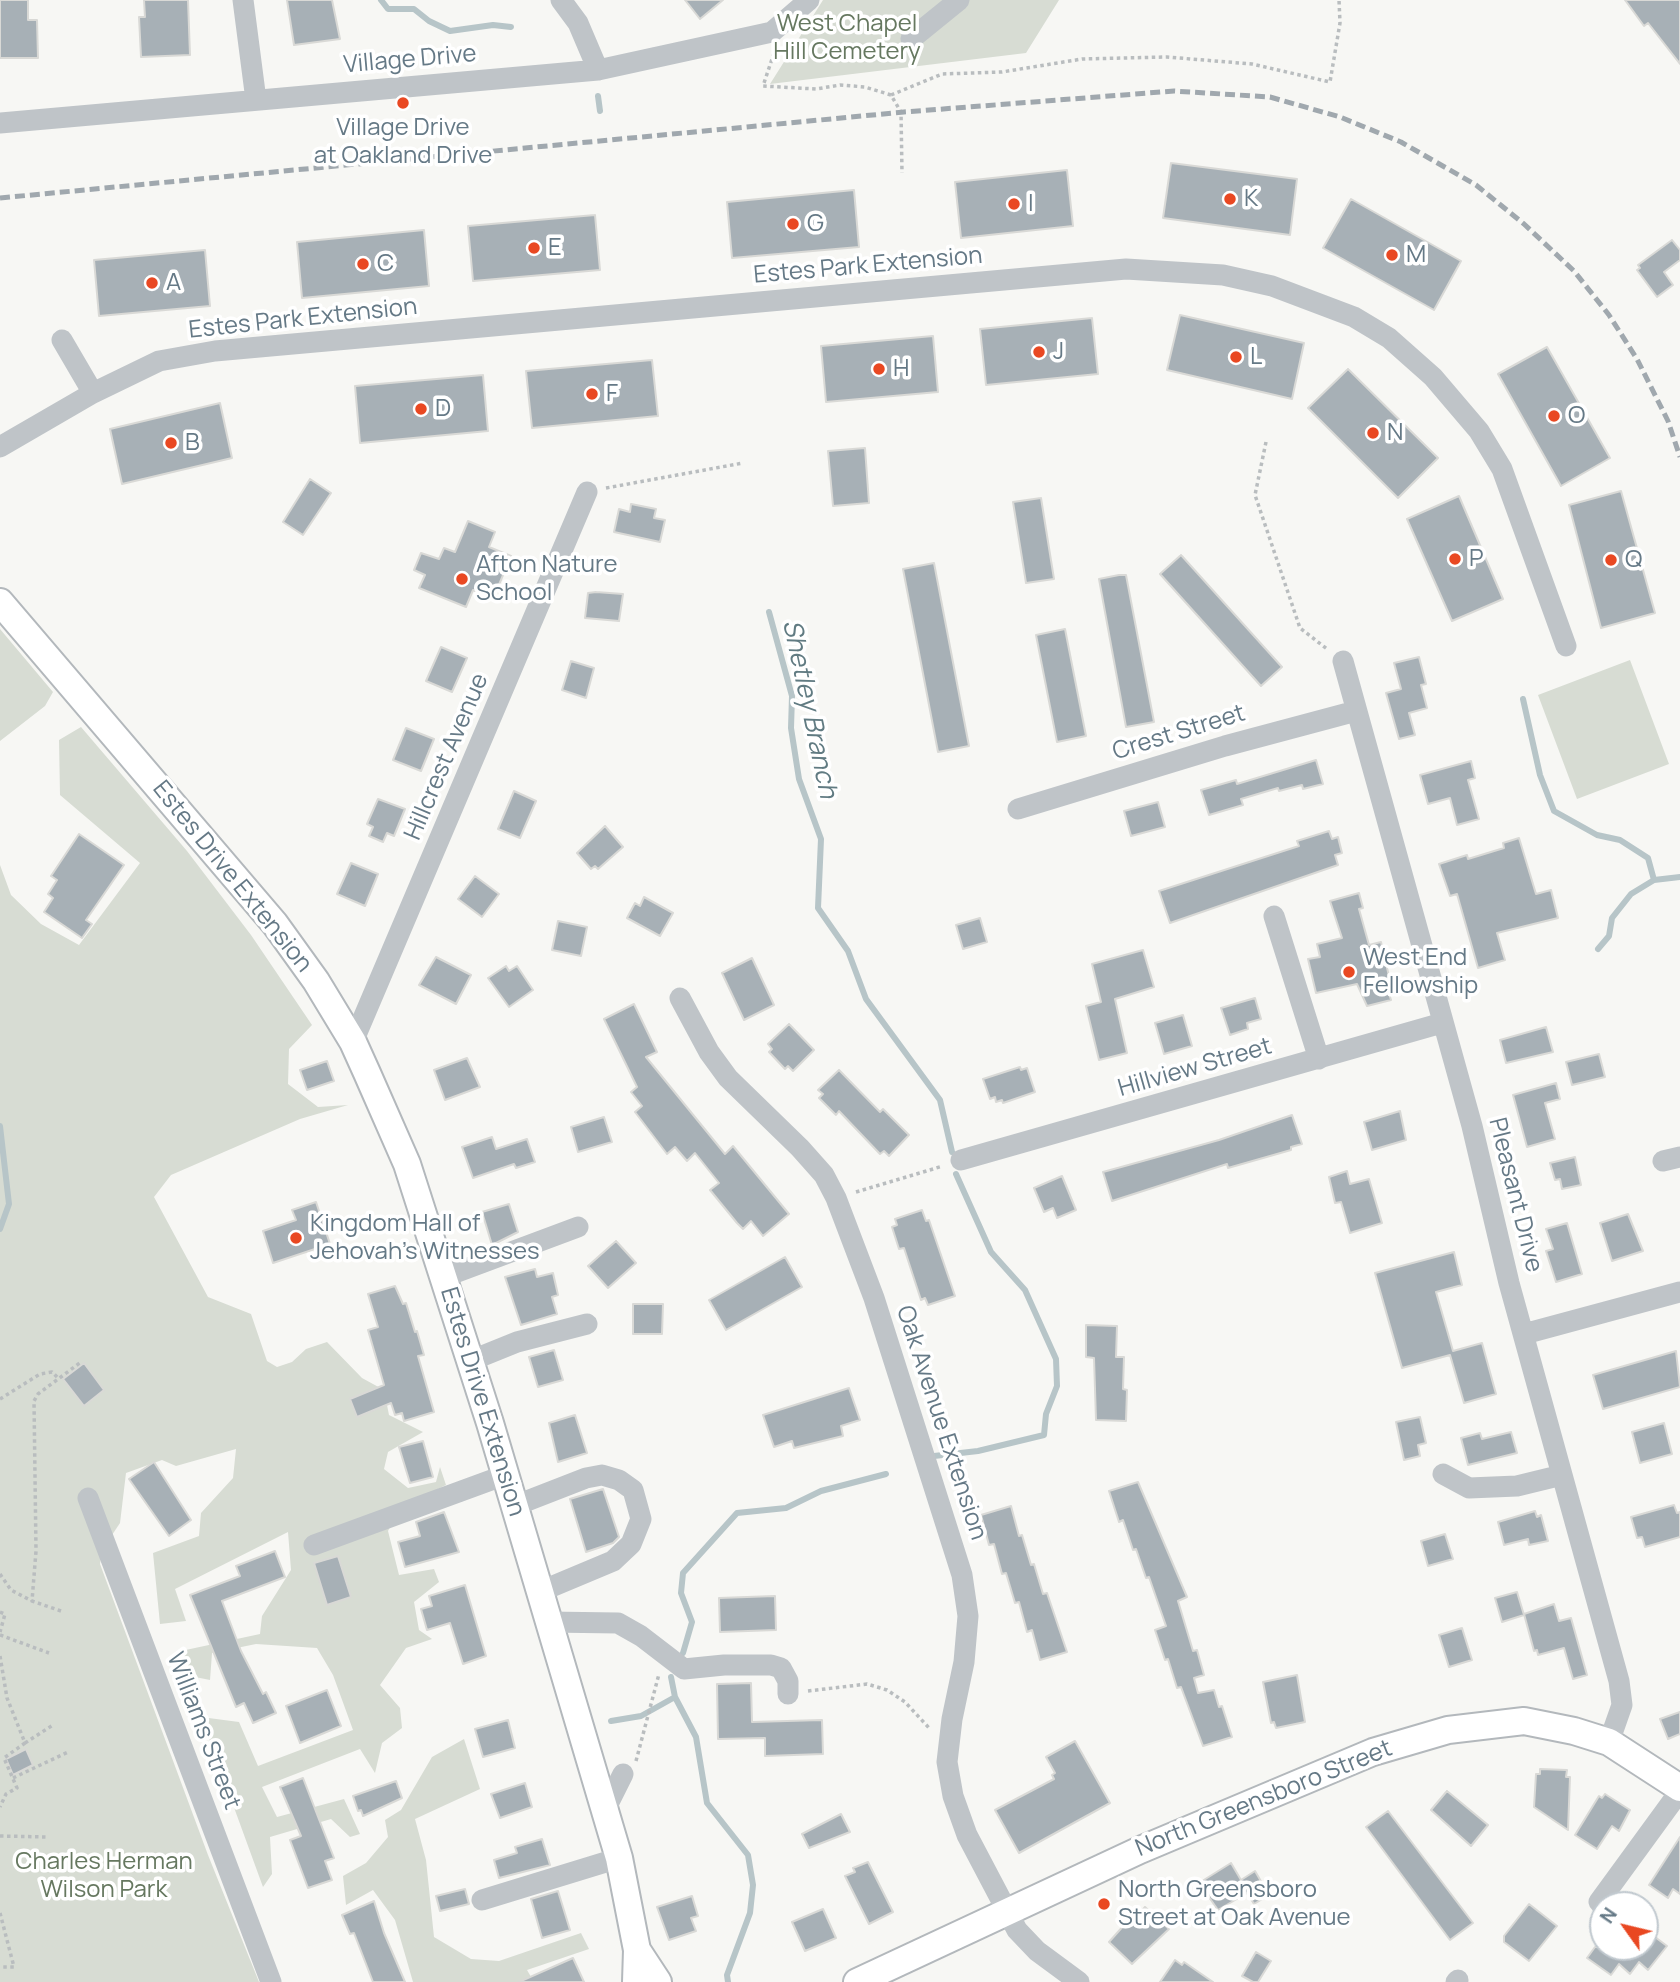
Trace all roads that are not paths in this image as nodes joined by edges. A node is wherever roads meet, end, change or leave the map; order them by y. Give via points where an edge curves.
1 (243, 0) edge
2 (561, 0) edge
3 (809, 0) edge
4 (959, 0) edge
5 (911, 38) dead end
6 (598, 70) junction
7 (256, 100) junction
8 (0, 123) edge
9 (62, 340) dead end
10 (93, 393) junction
11 (0, 447) edge
12 (587, 492) road end
13 (0, 602) edge
14 (1566, 646) dead end
15 (1343, 661) road end
16 (1356, 712) junction
17 (1018, 809) dead end
18 (1274, 916) dead end
19 (680, 998) dead end
20 (1442, 1023) junction
21 (353, 1042) junction
22 (1319, 1059) junction
23 (961, 1160) road end
24 (578, 1227) dead end
25 (444, 1278) junction
26 (1680, 1292) edge
27 (587, 1324) dead end
28 (1524, 1334) junction
29 (470, 1361) junction
30 (1443, 1474) dead end
31 (505, 1475) junction
32 (1562, 1475) junction
33 (88, 1498) dead end
34 (514, 1506) junction
35 (314, 1545) dead end
36 (539, 1592) junction
37 (548, 1622) junction
38 (788, 1694) road end
39 (1609, 1742) junction
40 (623, 1774) road end
41 (1680, 1790) edge
42 (605, 1810) junction
43 (619, 1858) junction
44 (1607, 1891) edge
45 (482, 1900) dead end
46 (1007, 1912) junction
47 (637, 1950) junction
48 (271, 1982) edge
49 (636, 1982) edge
50 (658, 1982) edge
51 (857, 1982) edge
52 (1079, 1982) edge

1 - 7 street
2 - 6 street via 578,23
3 - 6 street, Village Drive via 772,32
4 - 5 street
6 - 7 street, Village Drive
7 - 8 street, Village Drive
9 - 10 street
10 - 11 street, Estes Park Extension
10 - 14 street, Estes Park Extension via 159,361 215,351 1126,269 1223,275 1272,286 1354,317 1389,338 1433,377 1479,431 1502,469
12 - 21 street, Hillcrest Avenue
13 - 21 main road, Estes Drive Extension via 275,924
15 - 16 street, Pleasant Drive
16 - 17 street, Crest Street
16 - 20 street, Pleasant Drive
18 - 22 street
19 - 46 street, Oak Avenue Extension via 728,1078 824,1175 874,1298 962,1575 968,1616 947,1762 953,1796 967,1835
20 - 22 street, Hillview Street
20 - 28 street, Pleasant Drive
21 - 25 main road, Estes Drive Extension via 407,1164
22 - 23 street, Hillview Street
24 - 25 street
25 - 29 main road, Estes Drive Extension
26 - 28 street
27 - 29 street via 517,1342
28 - 32 street, Pleasant Drive
29 - 31 main road, Estes Drive Extension
30 - 32 street via 1469,1488 1517,1486
31 - 34 main road, Estes Drive Extension
31 - 35 street
32 - 39 street, Pleasant Drive via 1623,1696
33 - 48 street, Williams Street
34 - 36 main road, Estes Drive Extension
34 - 36 street via 602,1475 633,1490 641,1519 631,1544 613,1561
36 - 37 main road, Estes Drive Extension
37 - 38 street via 618,1623 684,1669 781,1668
37 - 42 main road, Estes Drive Extension
39 - 41 main road, North Greensboro Street
39 - 46 main road, North Greensboro Street via 1524,1721 1474,1725 1417,1738 1152,1844
40 - 42 street
41 - 44 street
42 - 43 main road, Estes Drive Extension
43 - 45 street
43 - 47 main road, Estes Drive Extension
46 - 51 main road, North Greensboro Street
46 - 52 street, Oak Avenue Extension via 1023,1938
47 - 49 main road, Estes Drive Extension
47 - 50 main road, Estes Drive Extension

